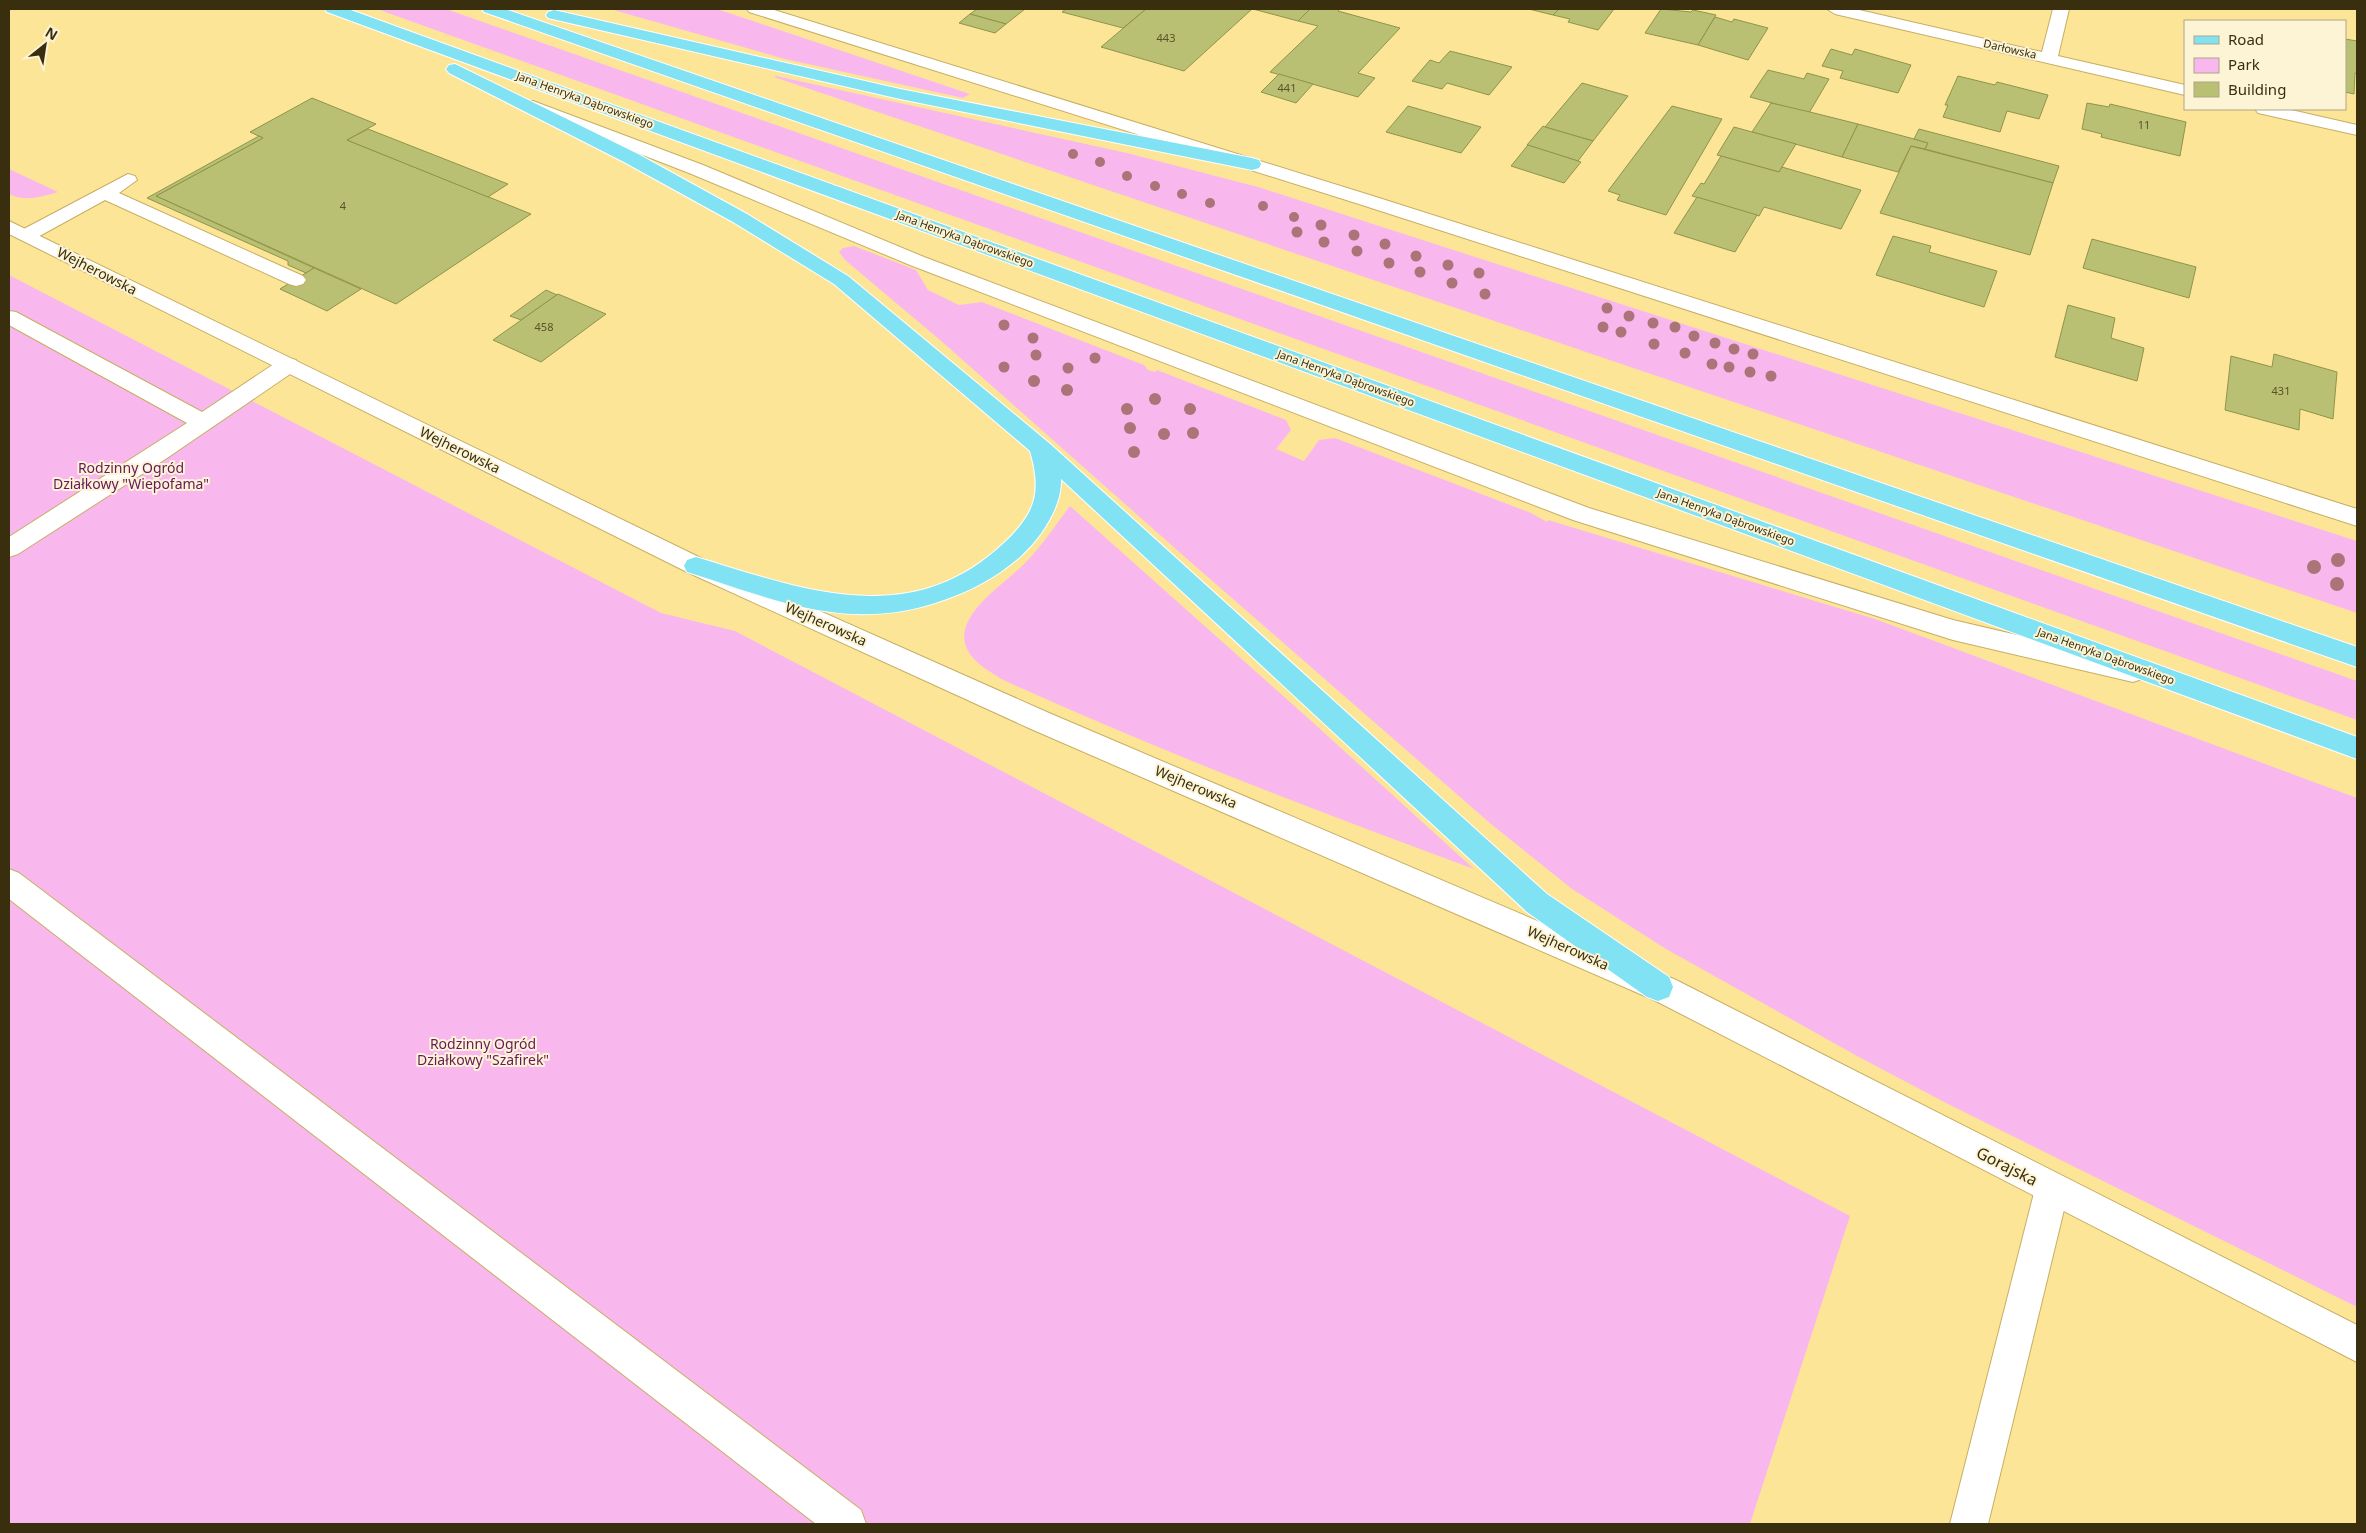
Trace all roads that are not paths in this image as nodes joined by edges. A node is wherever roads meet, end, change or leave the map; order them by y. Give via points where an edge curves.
1 (490, 9) edge
2 (528, 9) edge
3 (755, 9) edge
4 (1834, 9) edge
5 (2062, 9) edge
6 (340, 11) edge
7 (2049, 59) junction
8 (2184, 90) edge
9 (511, 97) junction
10 (2268, 110) edge
11 (2357, 130) edge
12 (1252, 164) junction
13 (128, 180) dead end
14 (104, 193) junction
15 (18, 231) edge
16 (296, 280) dead end
17 (9, 317) edge
18 (288, 365) junction
19 (204, 422) junction
20 (1041, 448) junction
21 (2357, 518) edge
22 (9, 548) edge
23 (696, 566) junction
24 (2357, 657) edge
25 (2180, 682) junction
26 (2357, 748) edge
27 (9, 882) edge
28 (1658, 987) junction
29 (2052, 1189) junction
30 (2357, 1344) edge
31 (847, 1524) edge
32 (1969, 1524) edge

1 - 24 main road
2 - 12 main road via 900,94
3 - 12 street
4 - 7 street, Darłowska
5 - 7 street
6 - 9 main road
6 - 25 main road, Jana Henryka Dąbrowskiego
7 - 8 street, Darłowska
9 - 20 main road via 740,218 841,280
9 - 25 street via 917,261 1581,514 1953,630
10 - 11 street
12 - 21 street
13 - 14 street
14 - 15 street
14 - 16 street
15 - 18 street, Wejherowska
17 - 19 street
18 - 19 street
18 - 23 street, Wejherowska
19 - 22 street
20 - 23 main road via 1049,478 1040,512 1030,530 998,563 952,587 904,602 849,606 775,590
20 - 28 main road via 1537,903
23 - 28 street, Wejherowska via 1040,721
25 - 26 main road, Jana Henryka Dąbrowskiego
27 - 31 street
28 - 29 street, Gorajska
29 - 30 street, Gorajska
29 - 32 street

